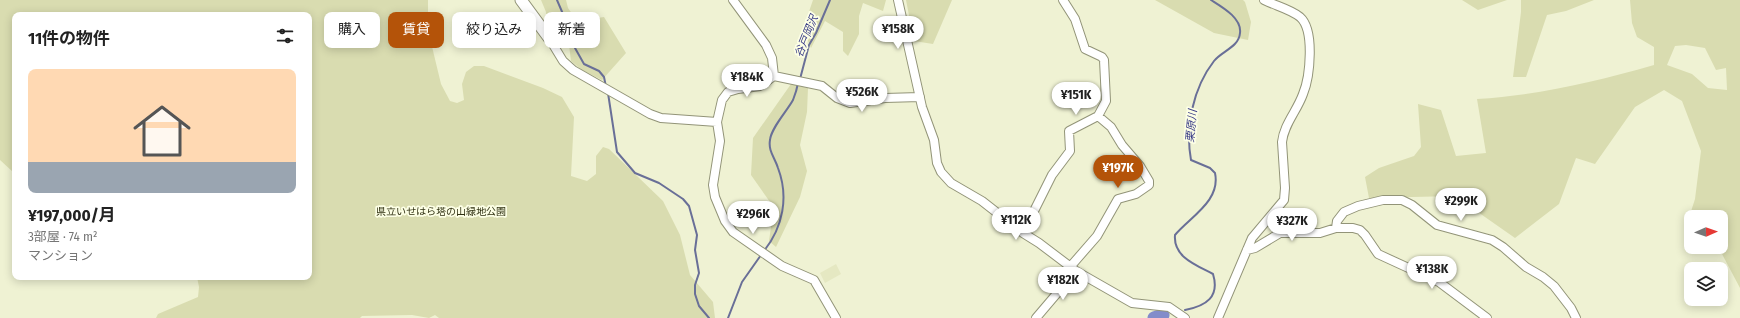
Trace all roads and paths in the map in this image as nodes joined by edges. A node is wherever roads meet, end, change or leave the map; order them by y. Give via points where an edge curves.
1 (521, 0) edge
2 (733, 0) edge
3 (898, 0) edge
4 (1063, 0) edge
5 (1264, 0) edge
6 (544, 31) edge
7 (555, 48) edge
8 (774, 76) junction
9 (920, 97) junction
10 (1098, 116) junction
11 (717, 122) junction
12 (1336, 228) junction
13 (1023, 234) junction
14 (1247, 250) junction
15 (1073, 269) junction
16 (836, 318) edge
17 (1036, 318) edge
18 (1185, 318) edge
19 (1218, 318) edge
20 (1487, 318) edge
21 (1576, 318) edge

1 - 6 street
2 - 8 street via 766,45 772,58
3 - 9 street
4 - 10 street via 1075,19 1085,49 1104,60 1106,102
5 - 14 street via 1294,13 1304,21 1309,39 1308,78 1283,134 1284,200 1252,238
7 - 11 street via 563,61 573,70 650,114 661,118
8 - 9 street via 822,86 837,98 850,103
8 - 11 street via 760,86 738,89 725,95
9 - 13 street via 941,172 951,183 982,201
10 - 13 street via 1069,131 1070,151 1052,175
10 - 15 street via 1111,127 1140,166 1149,185 1136,194 1118,199 1097,236
11 - 16 street via 720,141 713,185 725,221 733,232 782,266 814,280
12 - 14 street via 1320,233 1280,233
12 - 20 street via 1360,230 1378,254 1439,282
12 - 21 street via 1337,221 1344,212 1358,206 1383,200 1402,200 1437,225 1492,240 1503,247 1554,286
13 - 15 street
14 - 19 street
15 - 17 street
15 - 18 street via 1132,303 1169,307

